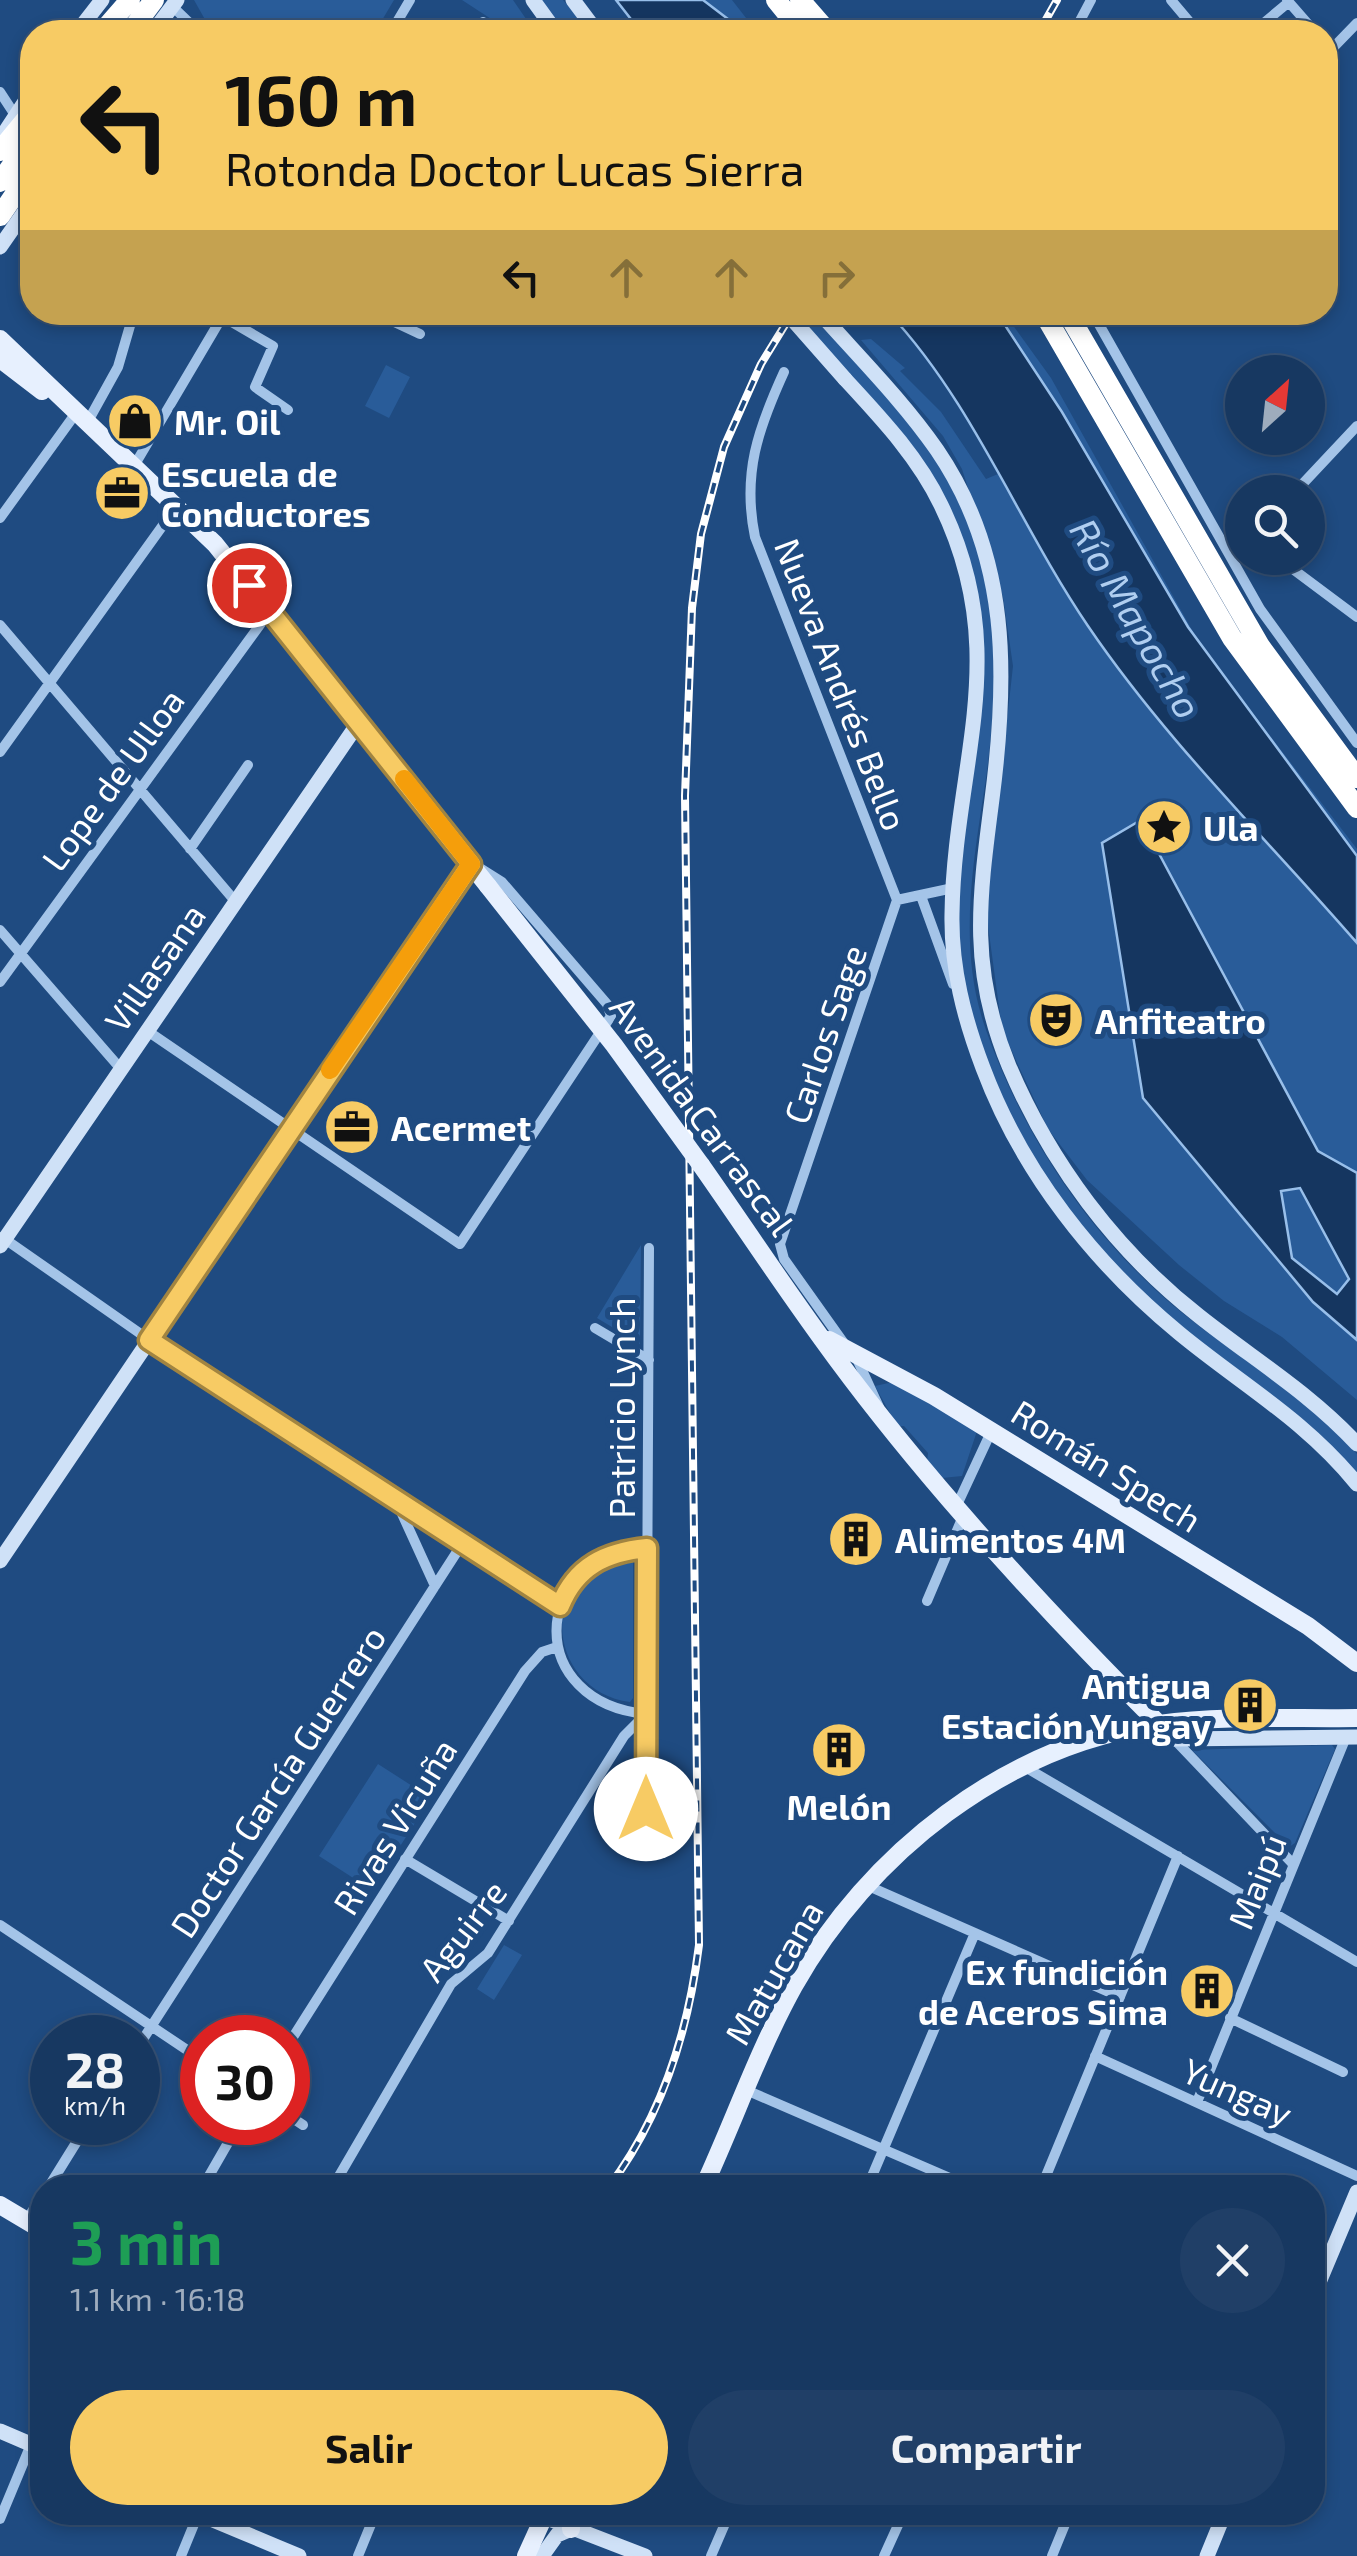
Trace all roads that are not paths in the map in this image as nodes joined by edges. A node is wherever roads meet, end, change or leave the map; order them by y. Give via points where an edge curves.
1 (102, 0) edge
2 (132, 0) edge
3 (776, 0) edge
4 (800, 0) edge
5 (1171, 0) edge
6 (1288, 1) edge
7 (166, 2) edge
8 (86, 20) edge
9 (116, 20) edge
10 (149, 20) edge
11 (186, 20) edge
12 (792, 20) edge
13 (818, 20) edge
14 (1188, 20) edge
15 (1267, 20) edge
16 (1305, 20) edge
17 (1357, 23) edge
18 (1338, 40) edge
19 (0, 92) edge
20 (20, 110) edge
21 (20, 118) edge
22 (20, 120) edge
23 (0, 140) edge
24 (0, 150) edge
25 (20, 154) edge
26 (0, 182) edge
27 (20, 187) edge
28 (0, 216) edge
29 (20, 217) edge
30 (0, 246) edge
31 (130, 325) edge
32 (217, 325) edge
33 (241, 325) edge
34 (401, 325) edge
35 (797, 325) edge
36 (831, 325) edge
37 (1051, 325) edge
38 (1075, 325) edge
39 (1099, 325) edge
40 (420, 334) dead end
41 (0, 339) edge
42 (0, 359) edge
43 (784, 372) dead end
44 (288, 410) dead end
45 (76, 413) junction
46 (1357, 426) edge
47 (134, 466) junction
48 (1311, 475) edge
49 (177, 506) junction
50 (0, 518) edge
51 (1301, 575) edge
52 (270, 610) junction
53 (1357, 617) edge
54 (0, 625) edge
55 (50, 684) junction
56 (358, 722) junction
57 (1357, 743) edge
58 (0, 752) edge
59 (248, 765) dead end
60 (1357, 778) edge
61 (139, 788) junction
62 (1357, 808) edge
63 (190, 849) junction
64 (471, 864) junction
65 (954, 888) junction
66 (921, 896) junction
67 (897, 900) junction
68 (235, 901) junction
69 (0, 930) edge
70 (20, 954) junction
71 (0, 982) edge
72 (963, 1010) junction
73 (146, 1030) junction
74 (120, 1068) junction
75 (291, 1127) junction
76 (1, 1240) edge
77 (649, 1248) dead end
78 (594, 1328) dead end
79 (149, 1340) junction
80 (648, 1360) junction
81 (859, 1371) junction
82 (991, 1432) junction
83 (1357, 1444) edge
84 (1357, 1484) edge
85 (396, 1502) junction
86 (961, 1509) junction
87 (462, 1544) junction
88 (647, 1548) junction
89 (0, 1560) edge
90 (435, 1586) junction
91 (926, 1601) dead end
92 (560, 1606) junction
93 (557, 1647) junction
94 (1357, 1663) edge
95 (646, 1714) junction
96 (1357, 1718) edge
97 (1159, 1724) junction
98 (1351, 1737) edge
99 (1174, 1739) junction
100 (1025, 1767) junction
101 (646, 1809) dead end
102 (1178, 1856) junction
103 (405, 1860) junction
104 (1292, 1864) junction
105 (866, 1885) junction
106 (1272, 1912) junction
107 (509, 1921) junction
108 (0, 1925) edge
109 (975, 1933) junction
110 (1357, 1962) edge
111 (1120, 1996) junction
112 (133, 2015) edge
113 (159, 2015) edge
114 (307, 2015) edge
115 (1230, 2018) junction
116 (1095, 2056) junction
117 (1343, 2072) dead end
118 (746, 2090) junction
119 (1197, 2102) junction
120 (75, 2145) edge
121 (227, 2145) edge
122 (883, 2149) junction
123 (56, 2175) edge
124 (209, 2175) edge
125 (340, 2175) edge
126 (708, 2175) edge
127 (872, 2175) edge
128 (943, 2175) edge
129 (1045, 2175) edge
130 (1357, 2176) edge
131 (1357, 2192) edge
132 (0, 2205) edge
133 (30, 2223) edge
134 (1325, 2269) edge
135 (0, 2431) edge
136 (30, 2443) edge
137 (30, 2460) edge
138 (0, 2520) edge
139 (193, 2525) edge
140 (225, 2525) edge
141 (371, 2525) edge
142 (538, 2525) edge
143 (567, 2525) edge
144 (579, 2525) edge
145 (725, 2525) edge
146 (898, 2525) edge
147 (1065, 2525) edge
148 (1220, 2525) edge
149 (181, 2556) edge
150 (299, 2556) edge
151 (358, 2556) edge
152 (526, 2556) edge
153 (542, 2556) edge
154 (645, 2556) edge
155 (712, 2556) edge
156 (884, 2556) edge
157 (1052, 2556) edge
158 (1207, 2556) edge

1 - 8 main road
2 - 9 highway
3 - 12 highway
4 - 13 highway
5 - 14 street
6 - 15 street
6 - 16 street
7 - 10 highway
7 - 11 street
17 - 18 street
19 - 20 street
21 - 23 main road
22 - 24 highway
25 - 26 highway
27 - 28 highway
29 - 30 main road
31 - 45 street via 118,367
32 - 47 street
33 - 44 street via 274,346 255,387
34 - 40 street
35 - 65 main road, bridge via 902,443 956,540 978,646 977,722
36 - 83 main road via 950,471 976,525 996,595 1002,718 978,942 986,1000 1014,1077 1056,1157 1123,1246 1181,1302 1312,1400
37 - 62 highway via 1232,638
38 - 60 highway via 1260,646
39 - 57 street via 1260,609
41 - 45 main road, Avenida Carrascal
42 - 45 main road, Avenida Carrascal
43 - 67 street, Nueva Andrés Bello via 751,456 755,537
45 - 47 main road, Avenida Carrascal
45 - 50 street
46 - 48 street
47 - 49 main road, Avenida Carrascal
49 - 52 main road, Avenida Carrascal
49 - 55 street
51 - 53 street
52 - 56 main road, Avenida Carrascal
52 - 61 street, Lope de Ulloa
54 - 55 street
55 - 58 street
55 - 61 street
56 - 64 main road, Avenida Carrascal
56 - 68 main road, Villasana
59 - 63 street
61 - 63 street
61 - 70 street, Lope de Ulloa
63 - 68 street
64 - 75 main road
64 - 75 street via 502,882 611,1016 460,1244
64 - 81 main road, Avenida Carrascal, bridge via 646,1086 818,1331
65 - 66 street
65 - 72 main road via 953,952
66 - 67 street
66 - 72 street
67 - 81 street, Carlos Sage via 780,1244 784,1260
68 - 73 main road, Villasana
69 - 70 street
70 - 71 street, Lope de Ulloa
70 - 74 street
72 - 84 main road via 1014,1134 1077,1230 1148,1306 1306,1428
73 - 74 main road, Villasana
73 - 75 street
74 - 76 main road, Villasana
75 - 79 main road
76 - 79 street
77 - 80 street, Patricio Lynch
78 - 80 street
79 - 85 street
79 - 89 main road
80 - 88 street, Patricio Lynch
81 - 82 main road, Román Spech via 886,1371
81 - 86 main road, Avenida Carrascal via 882,1416
82 - 86 street
82 - 94 main road, Román Spech via 1308,1626
85 - 87 street
85 - 90 street
86 - 91 street
86 - 97 main road, Avenida Carrascal
87 - 90 street, Doctor García Guerrero
87 - 92 street
88 - 92 street via 589,1566
88 - 95 street, Patricio Lynch
90 - 113 street, Doctor García Guerrero
92 - 93 street
93 - 95 street via 570,1677 588,1696
93 - 103 street, Rivas Vicuña via 531,1662
95 - 101 street, Patricio Lynch
95 - 107 street, Aguirre via 624,1736
96 - 97 main road, Matucana
97 - 99 main road, Avenida Carrascal
97 - 100 main road, Matucana
98 - 99 main road
98 - 104 street, Maipú
99 - 104 street, Avenida Carrascal
100 - 102 street
100 - 105 main road, Matucana via 962,1802
102 - 106 street
102 - 111 street
103 - 107 street
103 - 114 street, Rivas Vicuña
104 - 106 street, Maipú
105 - 109 street
105 - 118 main road, Matucana via 794,1986
106 - 110 street
106 - 115 street, Maipú
107 - 125 street, Aguirre via 488,1953 452,1984
108 - 112 street
109 - 111 street
109 - 122 street
111 - 116 street
115 - 117 street
115 - 119 street, Maipú
116 - 119 street, Yungay
116 - 129 street
118 - 122 street
118 - 126 main road, Matucana
119 - 130 street, Yungay
120 - 123 street
121 - 124 street
122 - 127 street
122 - 128 street
131 - 134 main road
132 - 133 main road
135 - 136 main road
137 - 138 street
139 - 149 street
140 - 150 main road
141 - 151 street
142 - 152 main road
143 - 153 main road
144 - 154 main road
145 - 155 street
146 - 156 street
147 - 157 street
148 - 158 main road

